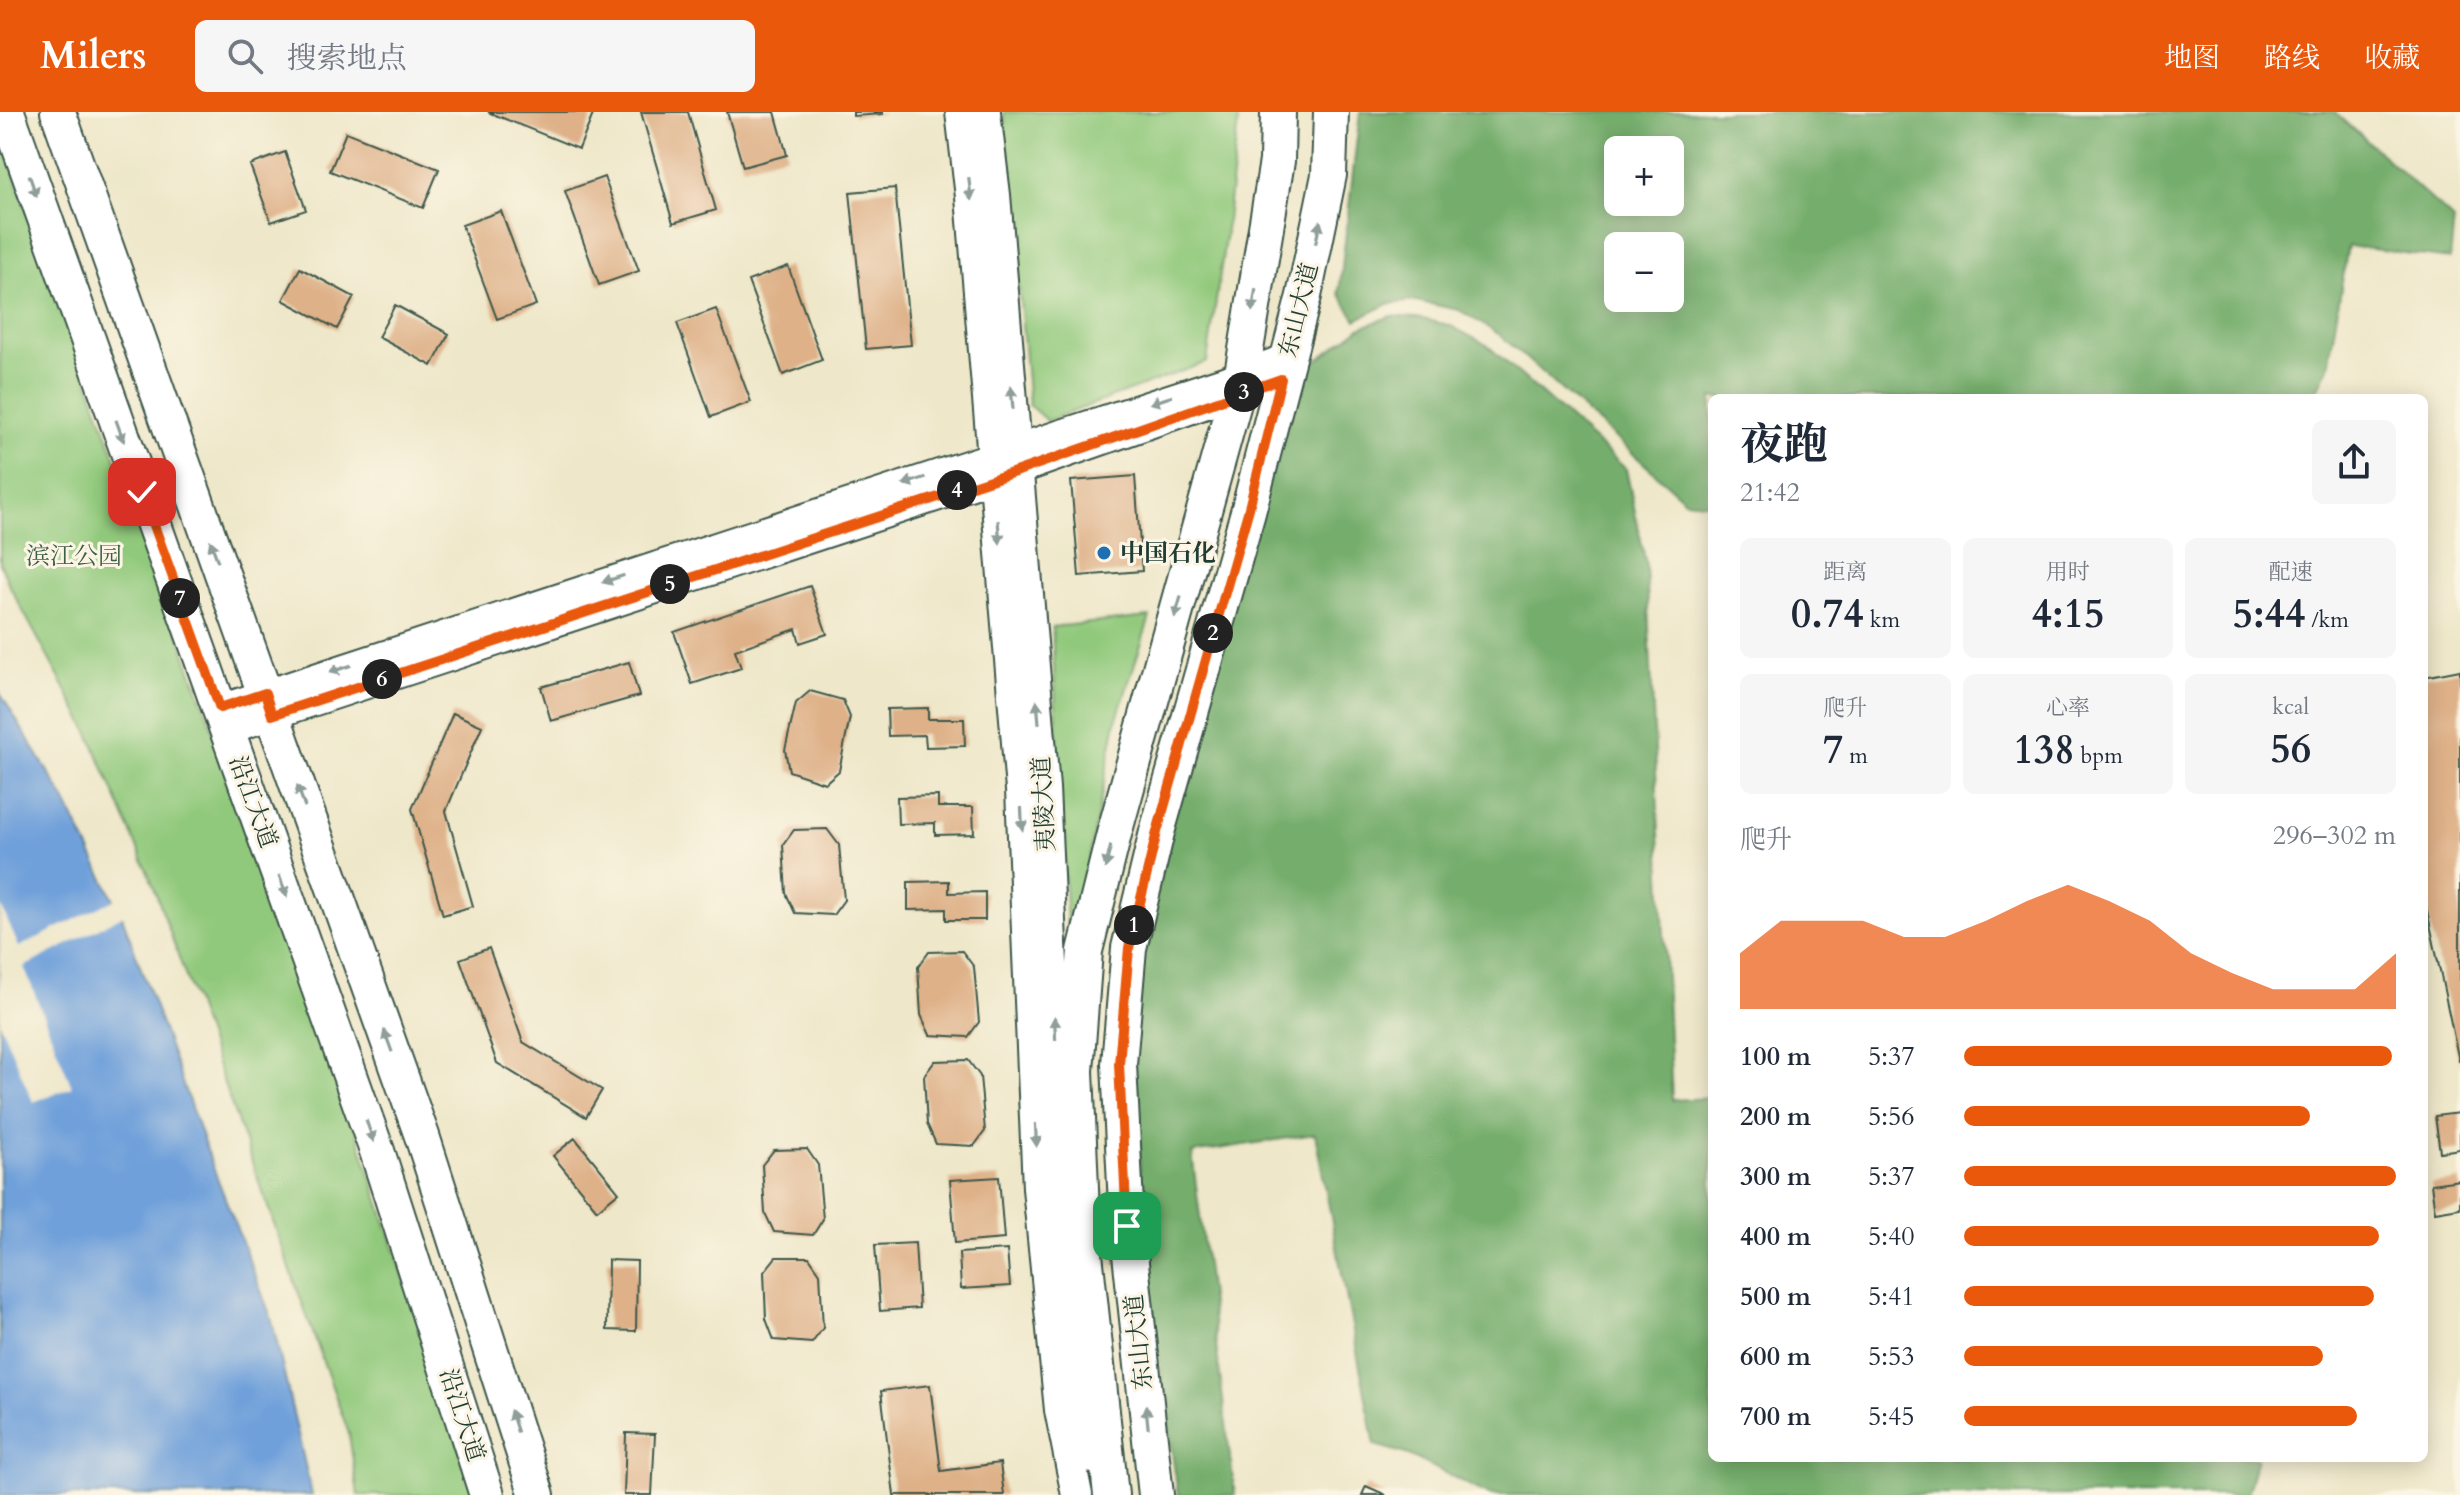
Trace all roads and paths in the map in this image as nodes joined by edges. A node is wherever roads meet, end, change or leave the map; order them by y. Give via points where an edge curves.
1 (7, 112) edge
2 (58, 112) edge
3 (961, 112) edge
4 (985, 112) edge
5 (1278, 112) edge
6 (1331, 112) edge
7 (1284, 368) junction
8 (1239, 385) junction
9 (1005, 463) junction
10 (268, 704) junction
11 (224, 720) junction
12 (487, 1495) edge
13 (537, 1495) edge
14 (1077, 1495) edge
15 (1101, 1495) edge
16 (1111, 1495) edge
17 (1156, 1495) edge

1 -> 11 main road, 沿江大道
10 -> 2 main road, 沿江大道
3 -> 9 main road, 夷陵大道
9 -> 4 main road, 夷陵大道
5 -> 8 main road, 东山大道 via 1277,161
7 -> 6 main road, 东山大道 via 1329,175
7 - 8 street
17 -> 7 main road, 东山大道 via 1127,1226 1119,1064 1129,948
8 - 9 street
8 -> 16 main road, 东山大道 via 1085,951 1076,1071 1083,1235
9 - 10 street
9 -> 14 main road, 夷陵大道 via 1038,1188 1060,1410
15 -> 9 main road, 夷陵大道 via 1083,1406 1062,1186 1044,788
10 - 11 street
13 -> 10 main road, 沿江大道 via 422,1136
11 -> 12 main road, 沿江大道 via 377,1151

